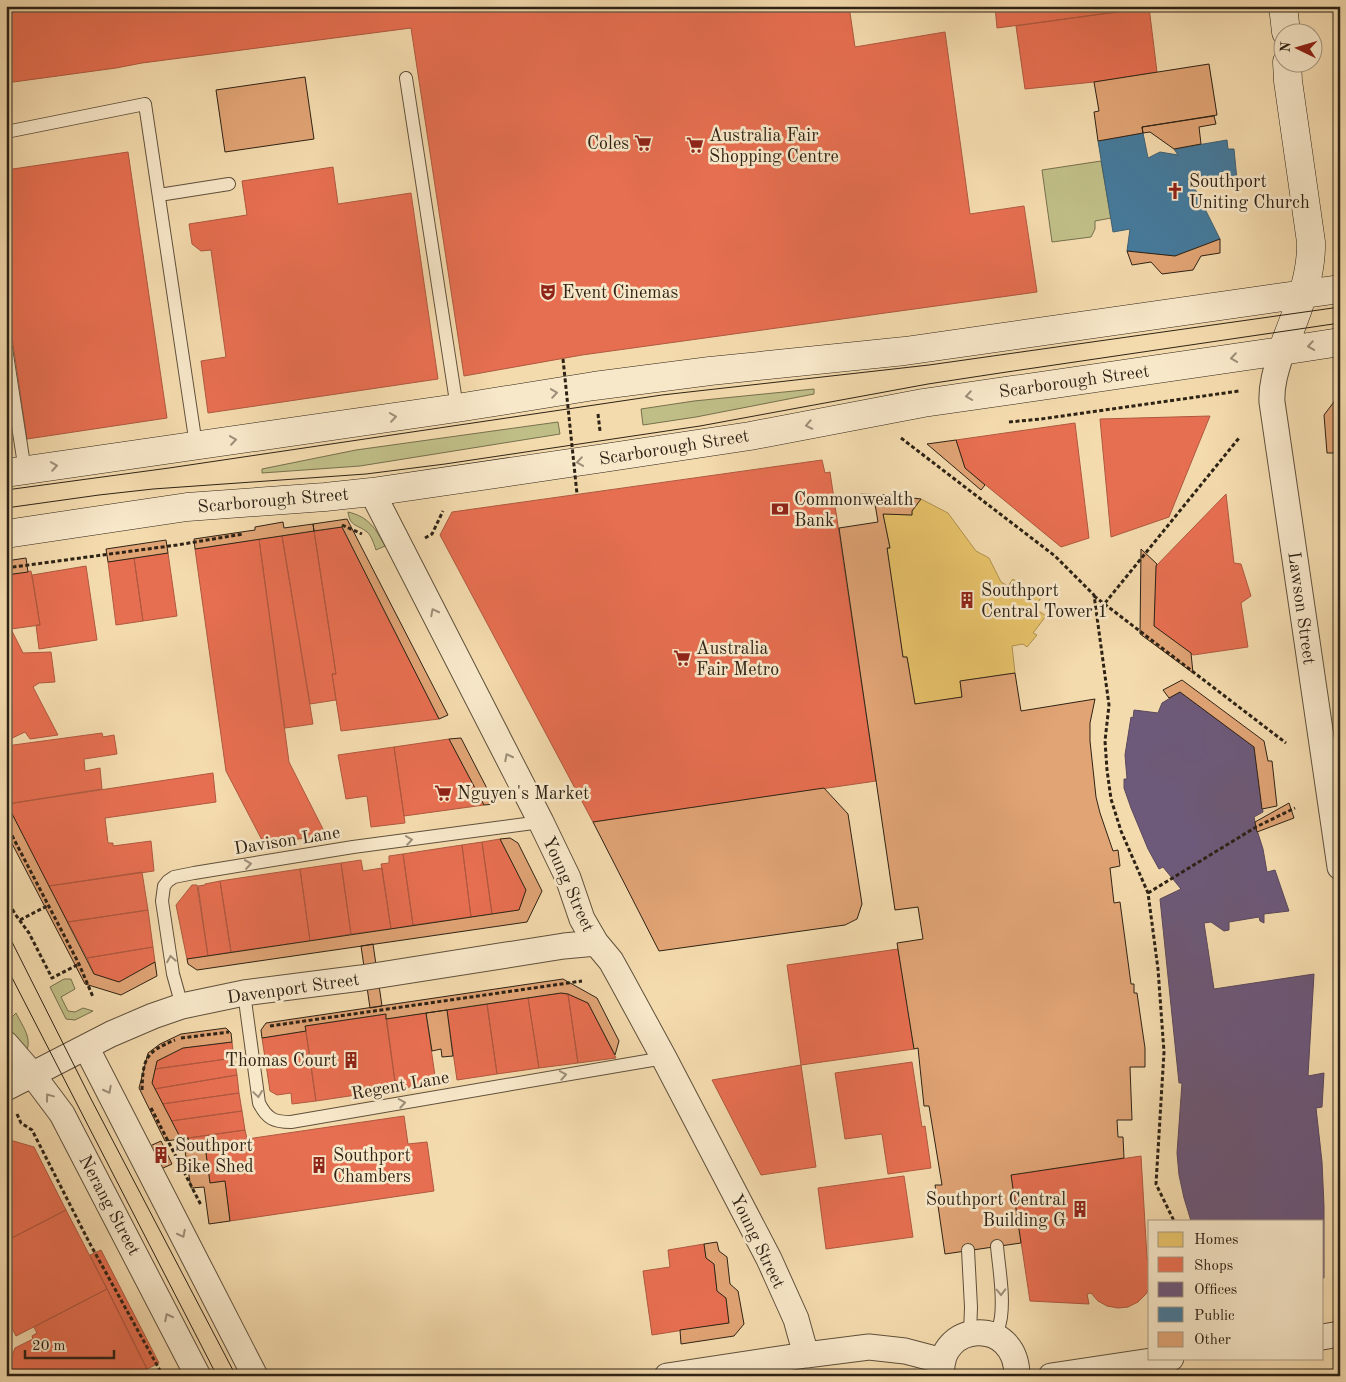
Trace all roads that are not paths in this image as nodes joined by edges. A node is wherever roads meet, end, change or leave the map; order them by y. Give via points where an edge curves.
1 (1283, 6) edge
2 (1285, 22) edge
3 (1288, 72) edge
4 (406, 78) dead end
5 (6, 132) edge
6 (229, 184) dead end
7 (159, 195) junction
8 (1340, 289) edge
9 (1302, 295) junction
10 (1340, 342) edge
11 (6, 348) edge
12 (1282, 351) junction
13 (457, 408) junction
14 (196, 445) junction
15 (16, 472) edge
16 (372, 492) junction
17 (6, 534) edge
18 (541, 822) junction
19 (1340, 867) edge
20 (596, 943) junction
21 (244, 994) junction
22 (182, 1006) junction
23 (6, 1044) edge
24 (86, 1047) junction
25 (664, 1058) junction
26 (32, 1074) junction
27 (6, 1088) edge
28 (996, 1246) dead end
29 (968, 1250) dead end
30 (970, 1334) junction
31 (1340, 1334) edge
32 (996, 1337) junction
33 (1324, 1337) edge
34 (806, 1355) junction
35 (1159, 1360) edge
36 (942, 1368) edge
37 (198, 1376) edge
38 (255, 1376) edge
39 (667, 1376) edge
40 (1017, 1376) edge
41 (1051, 1376) edge

1 - 2 main road
3 - 9 main road via 1311,242 1309,270
4 - 13 lane
5 - 7 lane via 145,104
6 - 7 lane
7 - 14 lane
8 - 9 main road
9 - 12 main road
13 -> 9 main road via 710,371 905,352
10 -> 12 main road, Scarborough Street
11 - 15 lane
12 -> 16 main road, Scarborough Street via 923,403 750,436
12 - 19 street, Lawson Street via 1271,395
14 -> 13 main road
15 -> 14 main road
16 - 17 main road, Scarborough Street via 187,507
18 -> 16 street, Young Street
18 - 20 street, Young Street via 568,878 582,919
22 -> 18 lane, Davison Lane via 173,974 162,901 164,886 174,877 353,847
20 - 21 street, Davenport Street
20 - 25 street, Young Street via 611,961
21 - 22 street, Davenport Street
21 -> 25 lane, Regent Lane via 259,1103 264,1113 282,1122
22 - 24 street, Davenport Street via 132,1024
23 - 26 street, Nerang Street
24 - 26 street, Davenport Street
24 -> 38 street
25 - 34 street, Young Street via 769,1259 796,1319
26 - 27 street, Davenport Street
37 -> 26 street, Nerang Street via 62,1114
28 -> 32 lane via 1001,1283 1001,1317
29 - 30 lane
30 - 32 street via 979,1332
30 - 36 street via 952,1344
31 - 33 street
32 - 40 street via 1013,1353
34 - 36 street via 884,1348 906,1351
34 - 39 street
35 - 41 street

